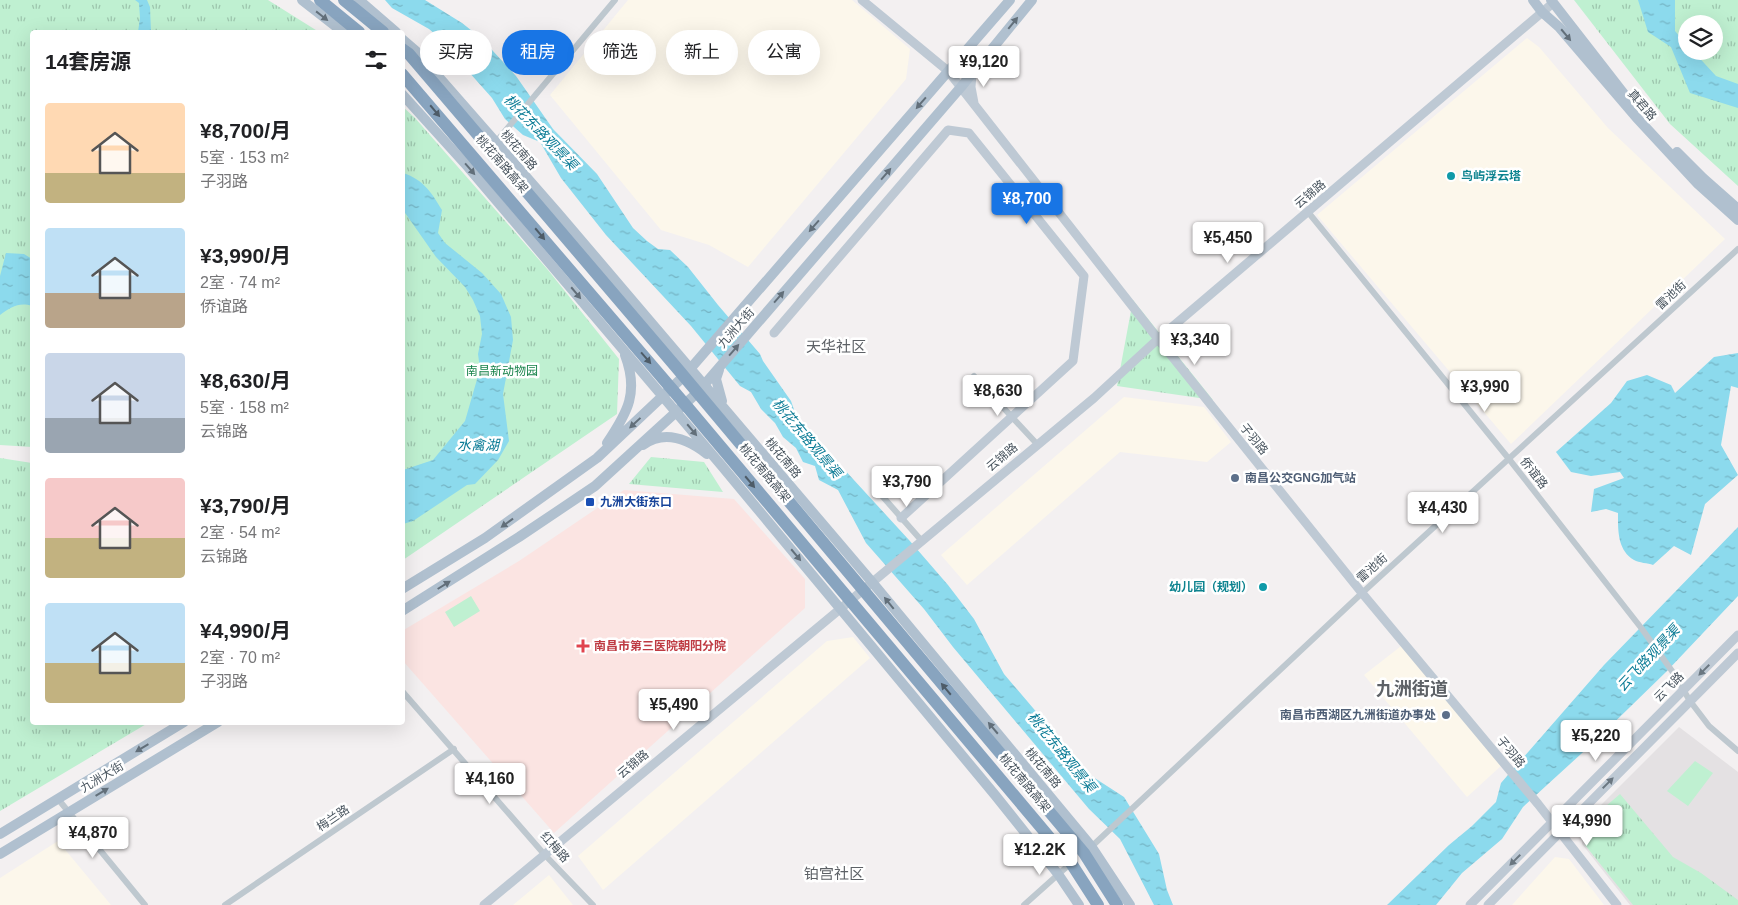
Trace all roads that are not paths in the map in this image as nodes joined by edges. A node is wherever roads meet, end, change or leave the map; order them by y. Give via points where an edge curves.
1 (302, 0) edge
2 (320, 0) edge
3 (344, 0) edge
4 (359, 0) edge
5 (615, 0) edge
6 (862, 0) edge
7 (1010, 0) edge
8 (1032, 0) edge
9 (1533, 0) edge
10 (1552, 1) edge
11 (1542, 12) junction
12 (340, 30) edge
13 (357, 30) edge
14 (381, 30) edge
15 (394, 30) edge
16 (405, 42) edge
17 (405, 51) edge
18 (948, 71) junction
19 (972, 74) junction
20 (405, 78) edge
21 (961, 87) junction
22 (405, 97) edge
23 (974, 104) junction
24 (496, 142) junction
25 (1738, 209) edge
26 (1308, 212) junction
27 (1738, 220) edge
28 (1738, 249) edge
29 (774, 334) dead end
30 (1158, 339) junction
31 (622, 347) junction
32 (720, 366) junction
33 (691, 368) junction
34 (974, 376) dead end
35 (704, 384) junction
36 (664, 396) junction
37 (724, 408) junction
38 (676, 412) junction
39 (1012, 417) junction
40 (1037, 444) junction
41 (597, 458) junction
42 (1509, 460) junction
43 (721, 465) junction
44 (595, 486) junction
45 (876, 489) dead end
46 (901, 518) junction
47 (919, 542) junction
48 (876, 578) junction
49 (405, 587) edge
50 (1362, 593) junction
51 (405, 609) edge
52 (841, 609) junction
53 (1738, 635) edge
54 (1738, 653) edge
55 (1683, 690) junction
56 (405, 694) edge
57 (1690, 701) junction
58 (179, 725) edge
59 (213, 725) edge
60 (454, 749) junction
61 (1738, 751) edge
62 (58, 798) junction
63 (68, 812) junction
64 (1552, 823) junction
65 (1559, 832) junction
66 (0, 834) edge
67 (1088, 850) junction
68 (0, 854) edge
69 (544, 854) junction
70 (1071, 863) junction
71 (1058, 874) junction
72 (145, 905) edge
73 (225, 905) edge
74 (484, 905) edge
75 (593, 905) edge
76 (1024, 905) edge
77 (1079, 905) edge
78 (1098, 905) edge
79 (1117, 905) edge
80 (1130, 905) edge
81 (1470, 905) edge
82 (1488, 905) edge
83 (1617, 905) edge

1 -> 12 main road
2 - 13 highway
3 - 14 highway
4 - 15 main road
5 - 24 street
6 - 18 street, 子羽路
7 - 18 main road, 九洲大街
19 -> 8 main road, 九洲大街
9 - 11 main road, 真君路
10 - 11 street, 云锦路
10 - 25 main road, 真君路 via 1641,114
11 - 26 street, 云锦路
11 -> 27 main road, 真君路 via 1559,27 1698,184
16 - 24 main road, 桃花南路
67 -> 17 highway, 桃花南路高架
18 - 21 street, 子羽路
18 -> 33 main road, 九洲大街
19 - 21 main road, 九洲大街
19 - 23 street
20 -> 70 highway, 桃花南路高架
21 - 23 street, 子羽路
32 -> 21 main road, 九洲大街
22 -> 31 main road
23 - 30 street, 子羽路
24 - 33 main road, 桃花南路
26 - 30 street, 云锦路
26 - 42 street, 侨谊路
28 - 42 street, 雷池街
29 - 39 street via 948,130 969,133 1084,276 1073,362
30 - 40 street, 云锦路 via 1094,398
30 - 50 street, 子羽路
31 - 36 main road
31 - 41 main road via 632,378 630,395 620,423
32 - 35 main road, 九洲大街
32 - 37 main road via 716,378
33 - 35 main road, 桃花南路
33 - 36 main road, 九洲大街
34 - 39 street
35 - 37 main road, 桃花南路
35 - 38 main road, 九洲大街
36 - 38 main road
36 -> 41 main road, 九洲大街
37 - 48 main road, 桃花南路
38 -> 43 main road
38 - 44 main road, 九洲大街
39 - 40 street
39 - 46 street
40 - 47 street, 云锦路
41 -> 49 main road, 九洲大街 via 485,538
42 - 50 street, 雷池街
42 - 55 street, 侨谊路 via 1642,629
43 - 44 main road via 683,439 674,436 660,438 646,443
43 -> 52 main road
51 -> 44 main road, 九洲大街
45 - 46 street
46 - 47 street
47 - 48 street, 云锦路
48 - 52 street, 云锦路
67 -> 48 main road, 桃花南路
50 - 64 street, 子羽路
50 - 67 street, 雷池街
52 - 69 street, 云锦路
52 - 71 main road
53 -> 55 street, 云飞路
54 - 57 street, 云飞路
55 - 57 street, 侨谊路
55 - 64 street, 云飞路
56 - 60 street, 红梅路
57 - 61 street, 侨谊路 via 1709,726
65 -> 57 street, 云飞路
58 -> 62 main road, 九洲大街
63 -> 59 main road, 九洲大街
60 - 69 street, 红梅路
60 - 73 street, 梅兰路
62 - 63 street
62 - 66 main road, 九洲大街
63 - 68 main road, 九洲大街
63 - 72 street
64 - 65 street, 子羽路
64 -> 81 street, 云飞路
65 - 82 street, 云飞路
65 - 83 street, 子羽路
67 - 79 highway, 桃花南路高架
67 - 80 main road, 桃花南路
69 - 74 street, 云锦路
69 - 75 street, 红梅路
70 - 71 street
70 - 78 highway, 桃花南路高架
71 - 76 street
71 - 77 main road

